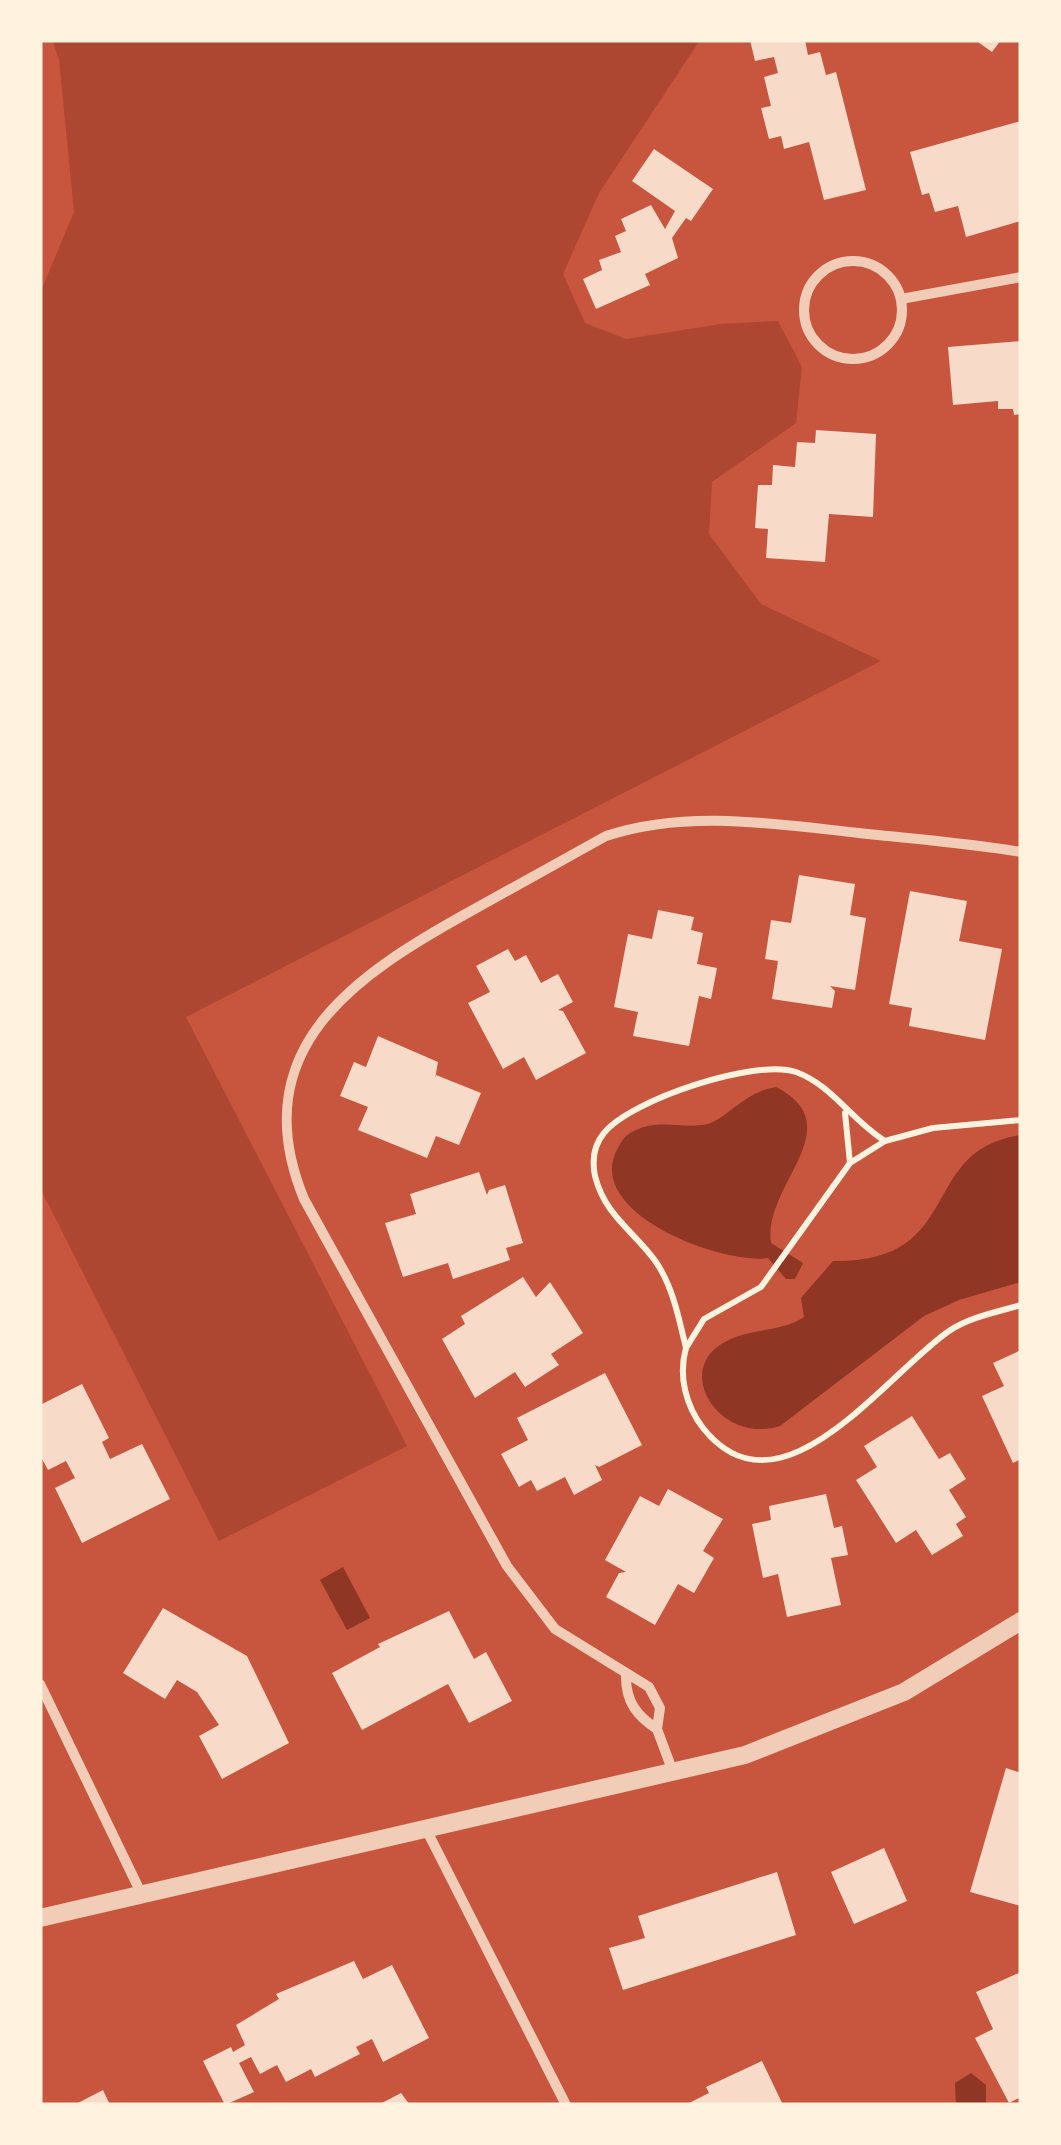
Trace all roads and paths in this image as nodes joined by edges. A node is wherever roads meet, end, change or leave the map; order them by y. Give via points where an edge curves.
1 (1021, 277) edge
2 (901, 299) junction
3 (1021, 852) edge
4 (845, 1112) junction
5 (1021, 1120) edge
6 (885, 1141) junction
7 (850, 1163) junction
8 (1021, 1305) edge
9 (686, 1348) junction
10 (1021, 1620) edge
11 (626, 1677) junction
12 (40, 1684) edge
13 (657, 1729) junction
14 (673, 1772) junction
15 (426, 1829) junction
16 (142, 1895) junction
17 (40, 1918) edge
18 (566, 2105) edge

1 - 2 street
2 - 2 street via 886,273 842,262 815,277 804,321 820,347 863,358 890,342
3 - 11 street via 771,824 662,822 628,829 394,953 340,998 308,1047 288,1102 287,1130 304,1199 514,1578 554,1629
4 - 6 path
4 - 7 path
4 - 9 path via 809,1078 759,1069 681,1090 603,1134 593,1161 600,1193 666,1280
5 - 6 path via 933,1128
6 - 7 path
7 - 9 path via 761,1286 704,1319
8 - 9 path via 956,1326 808,1449 772,1462 742,1458 706,1432 684,1387
10 - 14 street via 904,1692 745,1754
11 - 13 street via 626,1694 640,1718
11 - 13 street via 649,1687 660,1708
12 - 16 street
13 - 14 street
14 - 15 street
15 - 16 street
15 - 18 street
16 - 17 street

